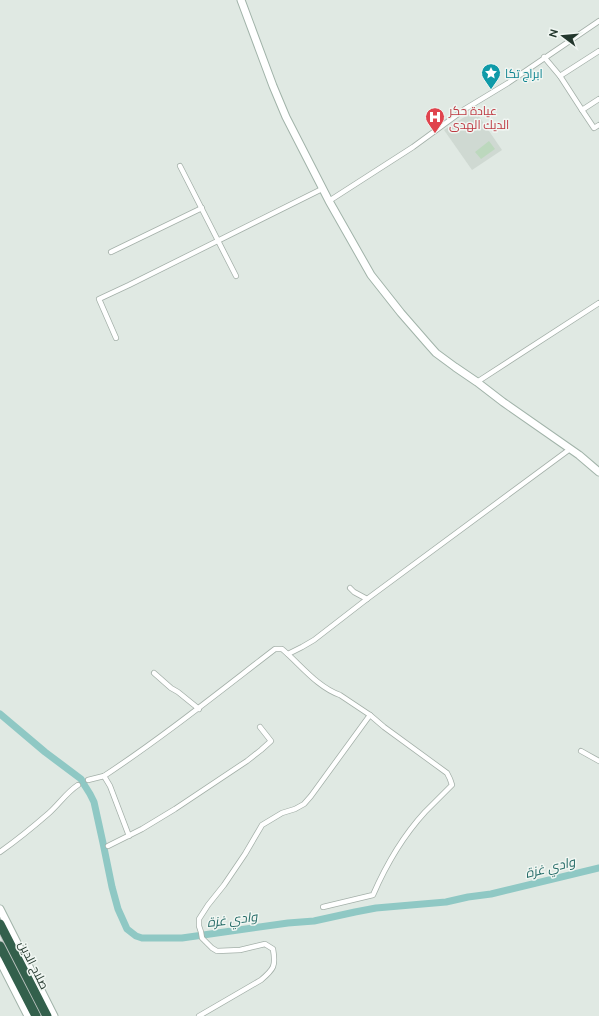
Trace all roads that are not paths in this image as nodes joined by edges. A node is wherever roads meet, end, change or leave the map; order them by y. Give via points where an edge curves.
1 (241, 0) edge
2 (599, 21) edge
3 (599, 51) edge
4 (544, 57) junction
5 (560, 76) junction
6 (599, 99) edge
7 (582, 110) junction
8 (599, 125) edge
9 (180, 166) dead end
10 (322, 189) junction
11 (329, 201) junction
12 (202, 208) junction
13 (218, 241) junction
14 (111, 252) dead end
15 (236, 276) dead end
16 (599, 302) edge
17 (116, 338) dead end
18 (478, 382) junction
19 (570, 449) junction
20 (599, 472) edge
21 (350, 588) dead end
22 (367, 599) junction
23 (288, 654) junction
24 (154, 673) dead end
25 (199, 708) junction
26 (370, 715) junction
27 (260, 727) dead end
28 (581, 751) dead end
29 (599, 761) edge
30 (104, 776) junction
31 (88, 780) dead end
32 (78, 785) dead end
33 (129, 836) junction
34 (108, 846) dead end
35 (0, 852) edge
36 (323, 907) dead end
37 (0, 909) edge
38 (0, 924) edge
39 (0, 946) edge
40 (0, 960) edge
41 (28, 1016) edge
42 (36, 1016) edge
43 (47, 1016) edge
44 (54, 1016) edge
45 (199, 1016) edge

1 - 10 street via 286,117
2 - 4 street
3 - 5 street
4 - 5 street
4 - 11 street
5 - 7 street
6 - 7 street
7 - 8 street via 594,128
9 - 12 street
10 - 11 street
10 - 13 street
11 - 18 street via 372,275 401,313 436,352
12 - 13 street
12 - 14 street
13 - 15 street
13 - 17 street via 99,299
16 - 18 street
18 - 19 street
19 - 20 street
19 - 22 street
21 - 22 street
22 - 23 street via 314,640
23 - 25 street via 282,649 275,649
23 - 26 street via 317,681
24 - 25 street via 170,688
25 - 30 street
26 - 36 street via 447,774 452,786 411,829 388,864 373,895
26 - 45 street via 304,804 262,825 245,854 199,919 202,938 212,948 217,951 240,950 265,944 273,949 274,967 261,980
27 - 33 street via 272,741 176,809
28 - 29 street
30 - 31 street
30 - 33 street
32 - 35 street via 21,837
33 - 34 street
37 - 44 street
38 - 43 highway, صلاح الدين
39 - 42 highway, صلاح الدين
40 - 41 street

